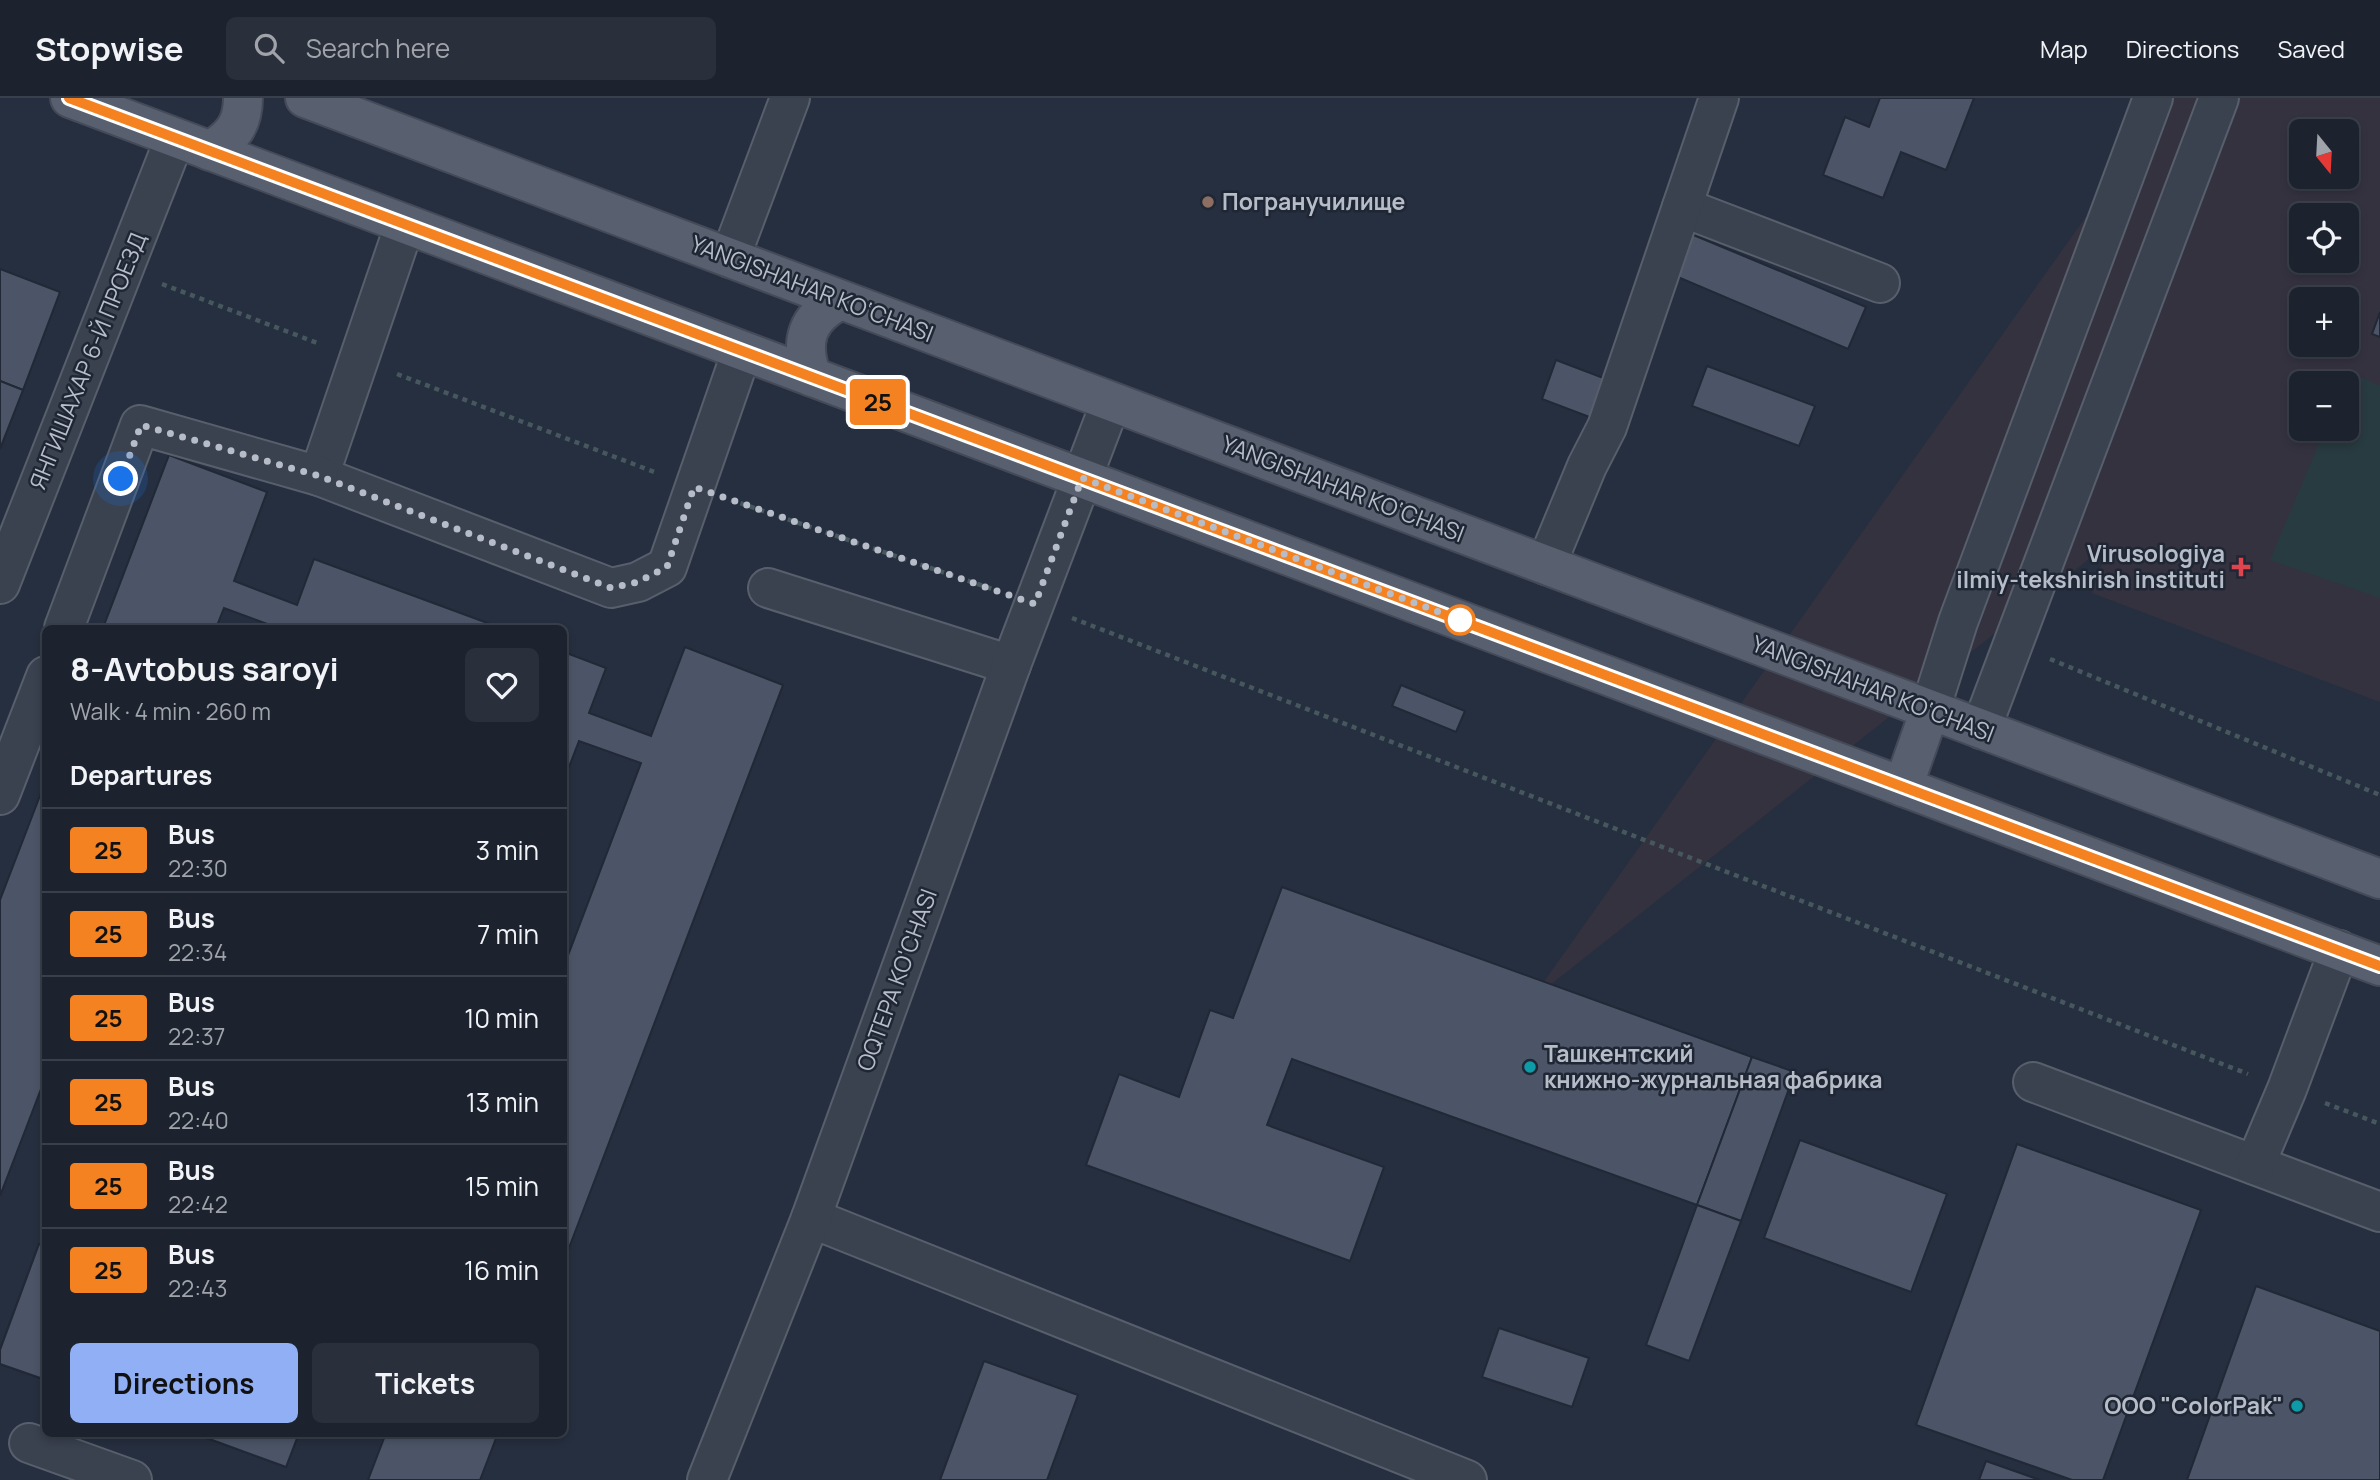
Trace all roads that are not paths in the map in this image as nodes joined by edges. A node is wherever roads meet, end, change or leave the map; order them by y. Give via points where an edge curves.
1 (70, 98) edge
2 (243, 98) edge
3 (305, 98) edge
4 (790, 98) edge
5 (1719, 98) edge
6 (2153, 98) edge
7 (2219, 98) edge
8 (193, 144) junction
9 (1682, 207) junction
10 (405, 224) junction
11 (730, 258) junction
12 (1880, 283) dead end
13 (841, 300) junction
14 (742, 351) junction
15 (812, 377) junction
16 (1111, 402) junction
17 (319, 476) junction
18 (1082, 478) junction
19 (1546, 565) junction
20 (0, 584) edge
21 (768, 587) dead end
22 (65, 625) edge
23 (1011, 665) junction
24 (42, 686) edge
25 (1930, 710) junction
26 (1981, 729) junction
27 (1903, 787) junction
28 (0, 794) edge
29 (2380, 879) edge
30 (2339, 950) junction
31 (2380, 966) edge
32 (2033, 1082) dead end
33 (2256, 1166) junction
34 (2380, 1212) edge
35 (811, 1219) junction
36 (29, 1443) dead end
37 (132, 1480) edge
38 (707, 1480) edge
39 (1467, 1480) edge

1 - 8 main road
2 - 8 main road via 236,130 228,139
3 - 11 main road, YANGISHAHAR KO‘CHASI
4 - 11 street
5 - 9 street
6 - 25 street via 1958,622
7 - 26 street
8 - 10 main road
8 - 20 street, ЯНГИШАХАР 6-Й ПРОЕЗД
9 - 12 street
9 - 19 street via 1607,427
10 - 14 main road
10 - 17 street
11 - 13 main road, YANGISHAHAR KO‘CHASI
13 - 15 main road via 809,329 806,354
13 - 16 main road, YANGISHAHAR KO‘CHASI
14 - 15 main road
14 - 17 street via 667,567 638,582 611,588
15 - 18 main road
16 - 18 street, OQTEPA KO'CHASI
16 - 19 main road, YANGISHAHAR KO‘CHASI
17 - 22 street via 141,425
18 - 23 street, OQTEPA KO'CHASI
18 - 27 main road
19 - 25 main road, YANGISHAHAR KO‘CHASI
21 - 23 street
23 - 35 street, OQTEPA KO'CHASI
24 - 28 street
25 - 26 main road, YANGISHAHAR KO‘CHASI
25 - 27 main road
26 - 29 main road, YANGISHAHAR KO‘CHASI
27 - 30 main road
30 - 31 main road
30 - 33 street
32 - 33 street
33 - 34 street
35 - 38 street, OQTEPA KO'CHASI
35 - 39 street
36 - 37 street

